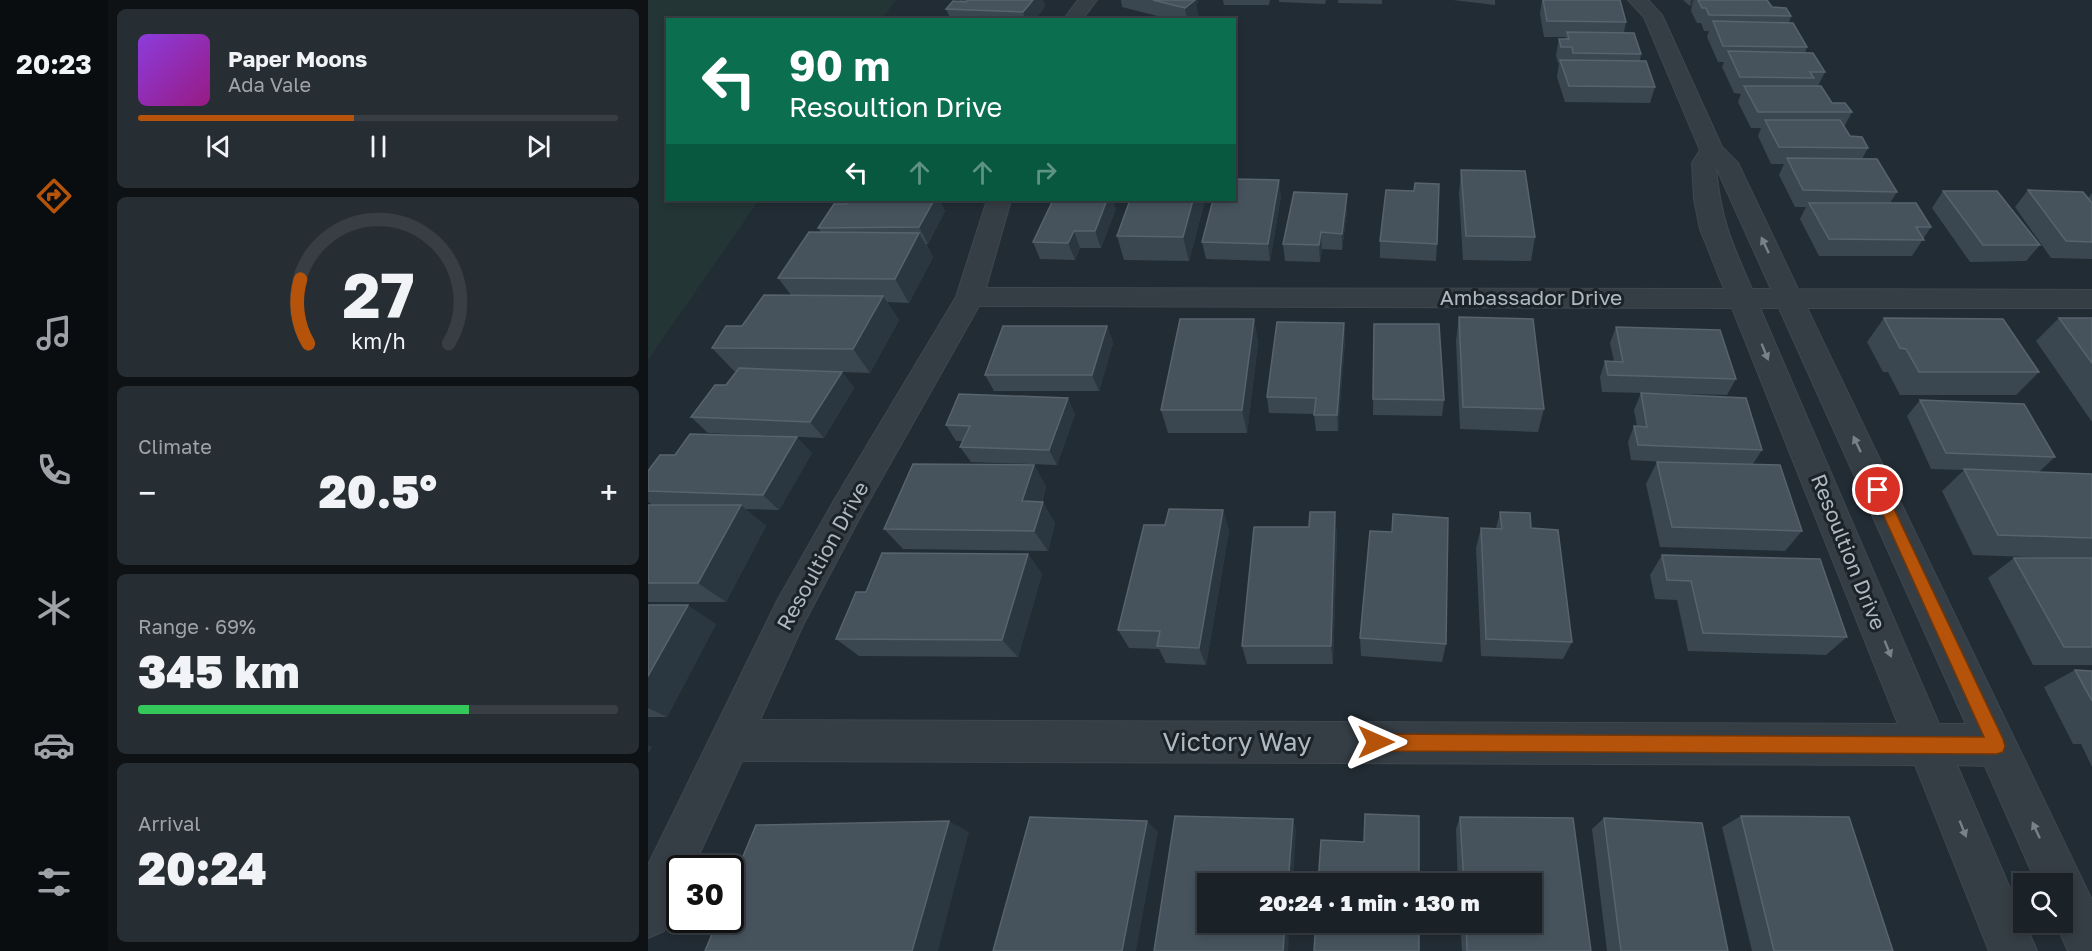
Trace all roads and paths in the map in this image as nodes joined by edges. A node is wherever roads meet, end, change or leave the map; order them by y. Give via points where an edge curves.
1 (1088, 0) edge
2 (1636, 0) edge
3 (1074, 18) edge
4 (1713, 150) junction
5 (999, 201) edge
6 (970, 297) junction
7 (1743, 298) junction
8 (1790, 298) junction
9 (2092, 299) edge
10 (729, 740) junction
11 (1928, 744) junction
12 (1997, 746) junction
13 (2056, 873) edge
14 (2073, 909) edge
15 (648, 915) edge
16 (2013, 951) edge
17 (2092, 951) edge

1 - 3 street
2 - 4 street via 1653,15
4 - 7 street, Resoultion Drive via 1704,163 1708,212
8 -> 4 street via 1726,163
5 - 6 street, Resoultion Drive
6 - 7 street, Ambassador Drive
6 - 10 street, Resoultion Drive via 790,613
7 - 8 street, Ambassador Drive
7 -> 11 street, Resoultion Drive
8 - 9 street, Ambassador Drive
12 -> 8 street
10 - 11 street, Victory Way
10 - 15 street, Resoultion Drive
11 - 12 street, Victory Way
11 -> 16 street, Resoultion Drive
13 -> 12 street
14 - 17 street

